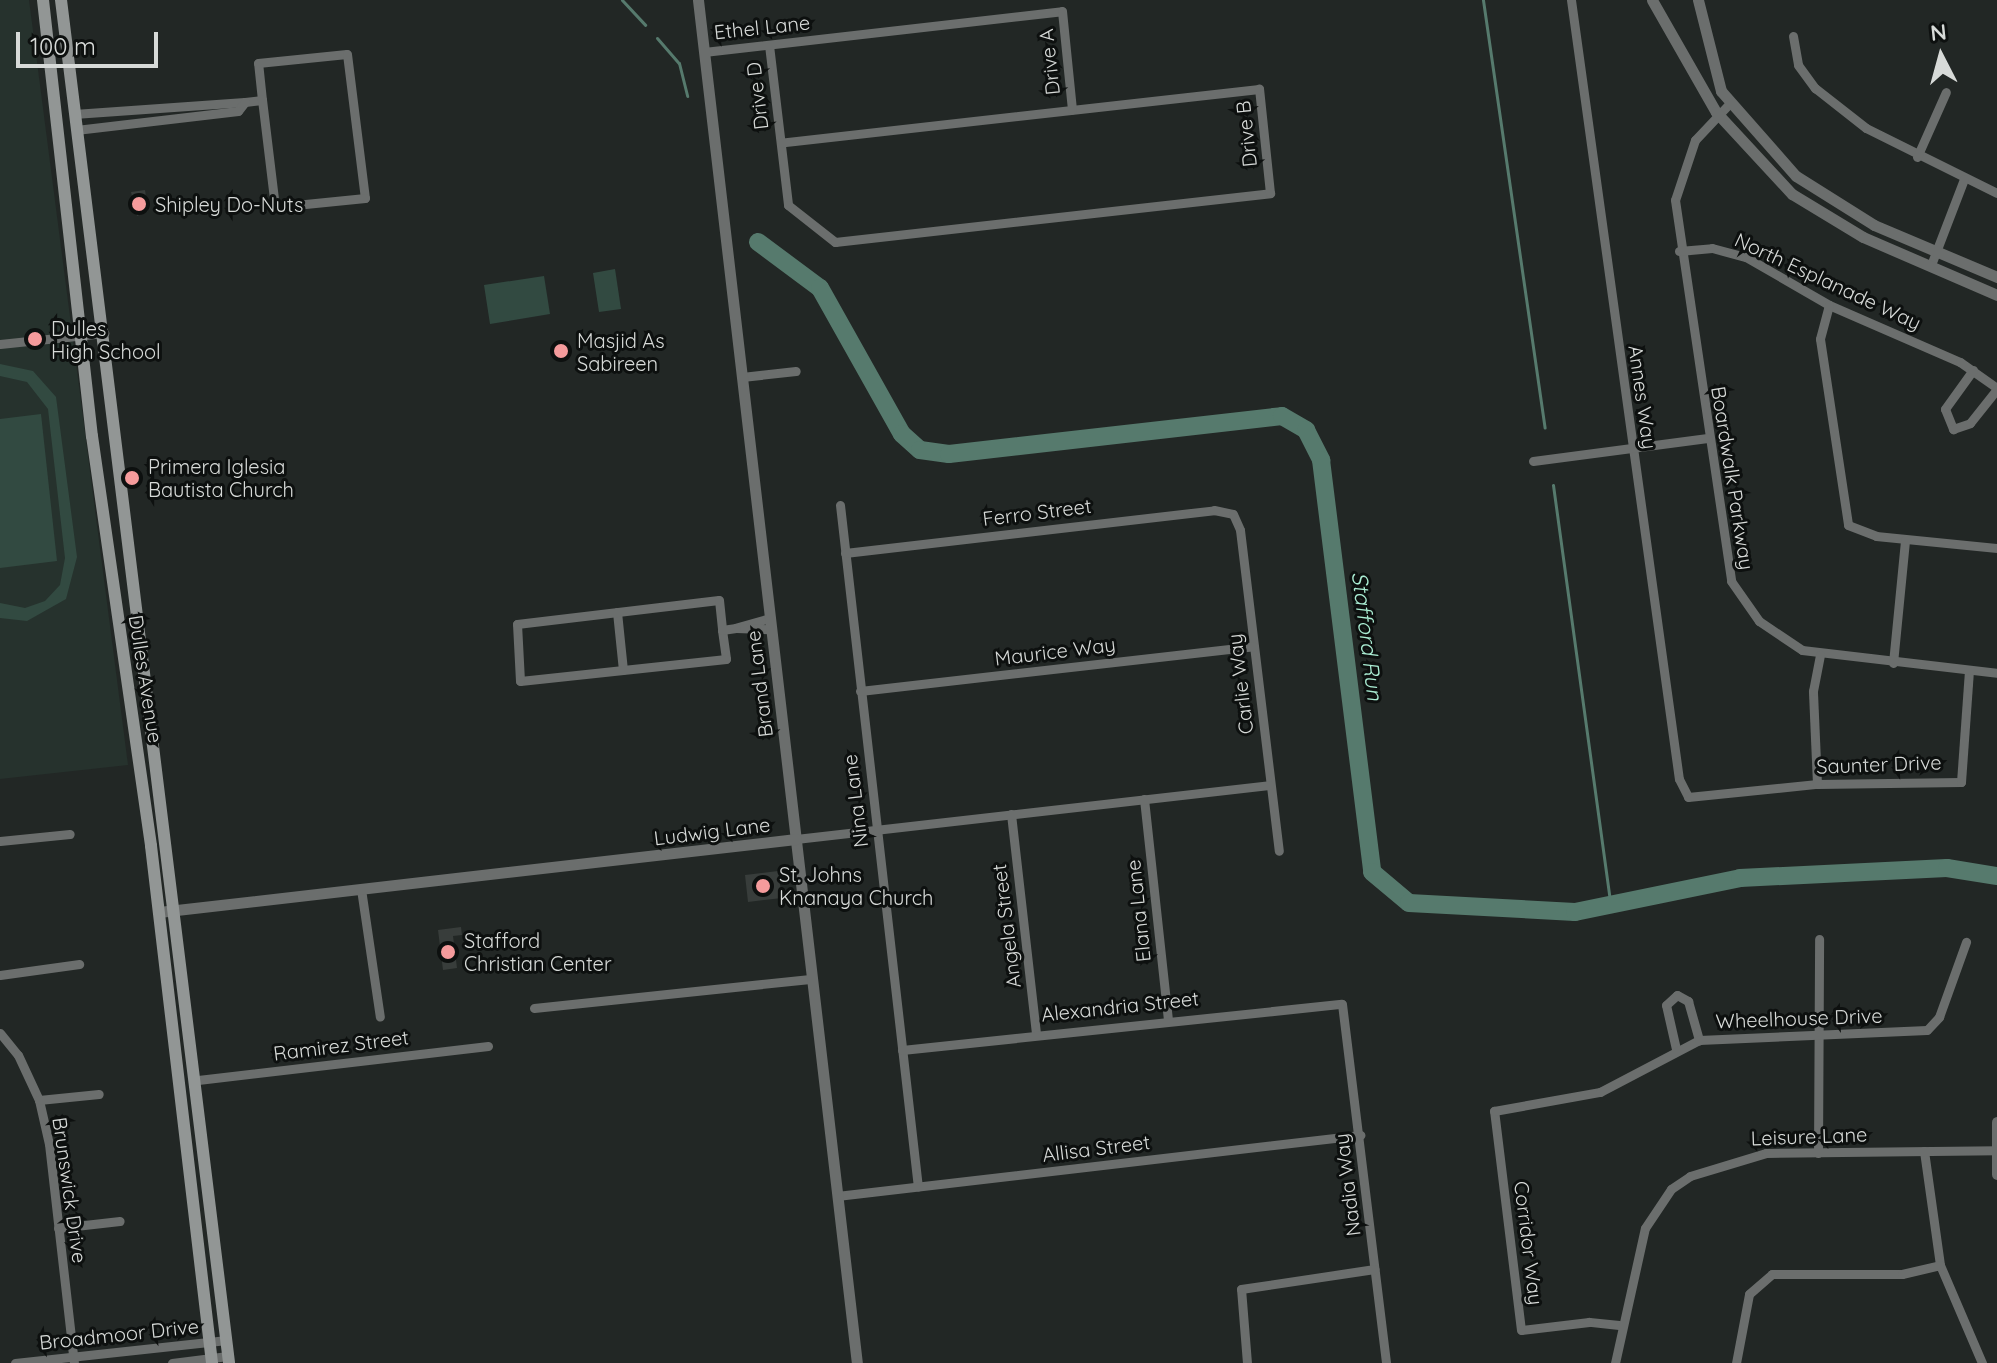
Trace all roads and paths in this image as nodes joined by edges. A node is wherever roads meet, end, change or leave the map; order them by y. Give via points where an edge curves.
1 (43, 0) edge
2 (61, 0) edge
3 (698, 0) edge
4 (1571, 0) edge
5 (1652, 0) edge
6 (1698, 0) edge
7 (1062, 11) joint
8 (1793, 36) dead end
9 (769, 45) junction
10 (704, 52) junction
11 (1946, 92) dead end
12 (262, 100) junction
13 (245, 102) junction
14 (1730, 103) junction
15 (1072, 109) junction
16 (1716, 112) junction
17 (74, 114) junction
18 (76, 130) junction
19 (781, 143) junction
20 (1917, 157) junction
21 (1964, 179) junction
22 (1997, 193) edge
23 (1937, 250) junction
24 (1679, 251) junction
25 (1931, 265) junction
26 (1997, 277) edge
27 (1997, 295) edge
28 (1829, 305) junction
29 (104, 333) junction
30 (81, 335) junction
31 (0, 344) edge
32 (1973, 370) junction
33 (796, 371) dead end
34 (742, 377) junction
35 (1997, 388) edge
36 (1707, 438) junction
37 (1632, 447) junction
38 (1533, 461) dead end
39 (840, 505) dead end
40 (1233, 514) joint
41 (1905, 540) junction
42 (1997, 548) edge
43 (845, 553) junction
44 (617, 612) junction
45 (771, 624) junction
46 (722, 630) junction
47 (1253, 646) junction
48 (1820, 655) junction
49 (1893, 663) junction
50 (623, 670) junction
51 (1969, 671) junction
52 (1997, 673) edge
53 (860, 691) junction
54 (1817, 784) junction
55 (1269, 785) junction
56 (1688, 797) joint
57 (1144, 799) junction
58 (1011, 814) junction
59 (876, 830) junction
60 (70, 834) dead end
61 (796, 839) junction
62 (0, 841) edge
63 (1279, 851) dead end
64 (361, 889) junction
65 (177, 910) junction
66 (159, 912) junction
67 (1819, 939) dead end
68 (1966, 942) dead end
69 (79, 964) dead end
70 (0, 975) edge
71 (812, 979) junction
72 (1342, 1004) joint
73 (534, 1008) dead end
74 (380, 1017) dead end
75 (1168, 1019) junction
76 (1820, 1032) junction
77 (0, 1033) edge
78 (1036, 1034) junction
79 (1699, 1040) junction
80 (488, 1046) dead end
81 (1676, 1049) junction
82 (902, 1050) junction
83 (198, 1080) junction
84 (99, 1094) dead end
85 (39, 1100) junction
86 (1494, 1111) joint
87 (1997, 1122) edge
88 (1360, 1135) junction
89 (1996, 1150) edge
90 (1924, 1151) junction
91 (206, 1153) junction
92 (1818, 1153) junction
93 (189, 1155) junction
94 (1997, 1174) edge
95 (918, 1187) junction
96 (837, 1196) junction
97 (120, 1221) dead end
98 (58, 1228) junction
99 (1940, 1265) junction
100 (1375, 1269) junction
101 (1619, 1325) junction
102 (227, 1340) junction
103 (210, 1342) junction
104 (73, 1360) edge
105 (228, 1360) edge
106 (212, 1361) edge
107 (15, 1363) edge
108 (172, 1363) edge
109 (857, 1363) edge
110 (1247, 1363) edge
111 (1386, 1363) edge
112 (1615, 1363) edge
113 (1736, 1363) edge
114 (1982, 1363) edge

1 - 30 main road, Dulles Avenue
2 - 17 main road, Dulles Avenue
3 - 10 street, Brand Lane
4 - 37 street, Annes Way
5 - 16 street
6 - 14 street via 1713,72
7 - 9 street, Ethel Lane
7 - 15 street, Drive A
8 - 20 street via 1798,65 1815,88
9 - 10 street, Ethel Lane
9 - 19 street, Drive D
10 - 34 street, Brand Lane
11 - 20 street
12 - 12 street via 258,63 347,54 365,198 275,207
12 - 13 street
13 - 17 street
13 - 18 street via 238,111
14 - 16 street, Boardwalk Parkway
14 - 23 street via 1773,155 1821,195
15 - 19 street, Drive B
15 - 19 street, Drive B via 1259,89 1270,193 835,242 788,205
16 - 24 street, Boardwalk Parkway via 1695,140 1678,180
16 - 25 street via 1766,170 1814,210
17 - 18 main road, Dulles Avenue
18 - 29 main road, Dulles Avenue
20 - 21 street
21 - 22 street
21 - 23 street
23 - 25 street
23 - 26 street
24 - 28 street, North Esplanade Way via 1727,251
24 - 36 street, Boardwalk Parkway
25 - 27 street
28 - 32 street, North Esplanade Way
28 - 41 street via 1820,339 1848,525
29 - 30 street
29 - 65 main road, Dulles Avenue
30 - 31 street
30 - 66 main road, Dulles Avenue
32 - 35 street, North Esplanade Way
32 - 35 street via 1945,409 1953,429 1970,423
33 - 34 street
34 - 45 street, Brand Lane
36 - 37 street
36 - 48 street, Boardwalk Parkway via 1731,581 1759,621
37 - 38 street
37 - 56 street, Annes Way via 1679,779
39 - 43 street, Nina Lane
40 - 43 street, Ferro Street via 1214,510
40 - 47 street, Carlie Way
41 - 42 street
41 - 49 street
43 - 53 street, Nina Lane
44 - 46 street via 719,600
44 - 50 street
44 - 50 street via 517,624 514,632 520,681
45 - 46 street
45 - 61 street, Brand Lane
46 - 50 street via 726,659
47 - 53 street, Maurice Way
47 - 55 street, Carlie Way
48 - 49 street, Boardwalk Parkway
48 - 54 street via 1813,691
49 - 51 street, Boardwalk Parkway
51 - 52 street, Boardwalk Parkway
51 - 54 street, Saunter Drive via 1961,782
53 - 59 street, Nina Lane
54 - 56 street, Saunter Drive
55 - 57 street, Ludwig Lane
55 - 63 street, Carlie Way
57 - 58 street, Ludwig Lane
57 - 75 street, Elana Lane
58 - 59 street, Ludwig Lane
58 - 78 street, Angela Street
59 - 61 street, Ludwig Lane
59 - 82 street, Nina Lane
60 - 62 street
61 - 64 street, Ludwig Lane
61 - 71 street, Brand Lane
64 - 65 street, Ludwig Lane
64 - 74 street
65 - 66 street, Ludwig Lane
65 - 83 main road, Dulles Avenue
66 - 93 main road, Dulles Avenue
67 - 76 street
68 - 76 street, Wheelhouse Drive via 1939,1017 1927,1030
69 - 70 street
71 - 73 street
71 - 96 street, Brand Lane
72 - 75 street, Alexandria Street
72 - 88 street, Nadia Way
75 - 78 street, Alexandria Street
76 - 79 street, Wheelhouse Drive
76 - 92 street
77 - 85 street, Brunswick Drive via 18,1055
78 - 82 street, Alexandria Street
79 - 81 street, Wheelhouse Drive
79 - 81 street via 1688,1001 1677,995 1666,1005
80 - 83 street, Ramirez Street
81 - 86 street, Wheelhouse Drive via 1600,1092
82 - 95 street, Nina Lane
83 - 91 main road, Dulles Avenue
84 - 85 street
85 - 98 street, Brunswick Drive
86 - 101 street, Corridor Way via 1521,1330 1589,1322
87 - 89 street
88 - 95 street, Allisa Street
88 - 100 street, Nadia Way
89 - 90 street, Leisure Lane
89 - 94 street
90 - 92 street, Leisure Lane
90 - 99 street
91 - 93 main road
91 - 102 main road, Dulles Avenue
92 - 101 street, Leisure Lane via 1740,1156 1671,1189 1645,1228
93 - 103 main road, Dulles Avenue
95 - 96 street, Allisa Street
96 - 109 street, Brand Lane
97 - 98 street
98 - 104 street, Brunswick Drive
99 - 113 street via 1902,1274 1772,1274 1749,1294
99 - 114 street
100 - 110 street via 1241,1289
100 - 111 street, Nadia Way
101 - 112 street, Leisure Lane
102 - 103 street, Broadmoor Drive
102 - 105 main road, Dulles Avenue
103 - 104 street, Broadmoor Drive
103 - 106 main road, Dulles Avenue
104 - 107 street, Broadmoor Drive
105 - 106 street, Broadmoor Drive
106 - 108 street, Broadmoor Drive

